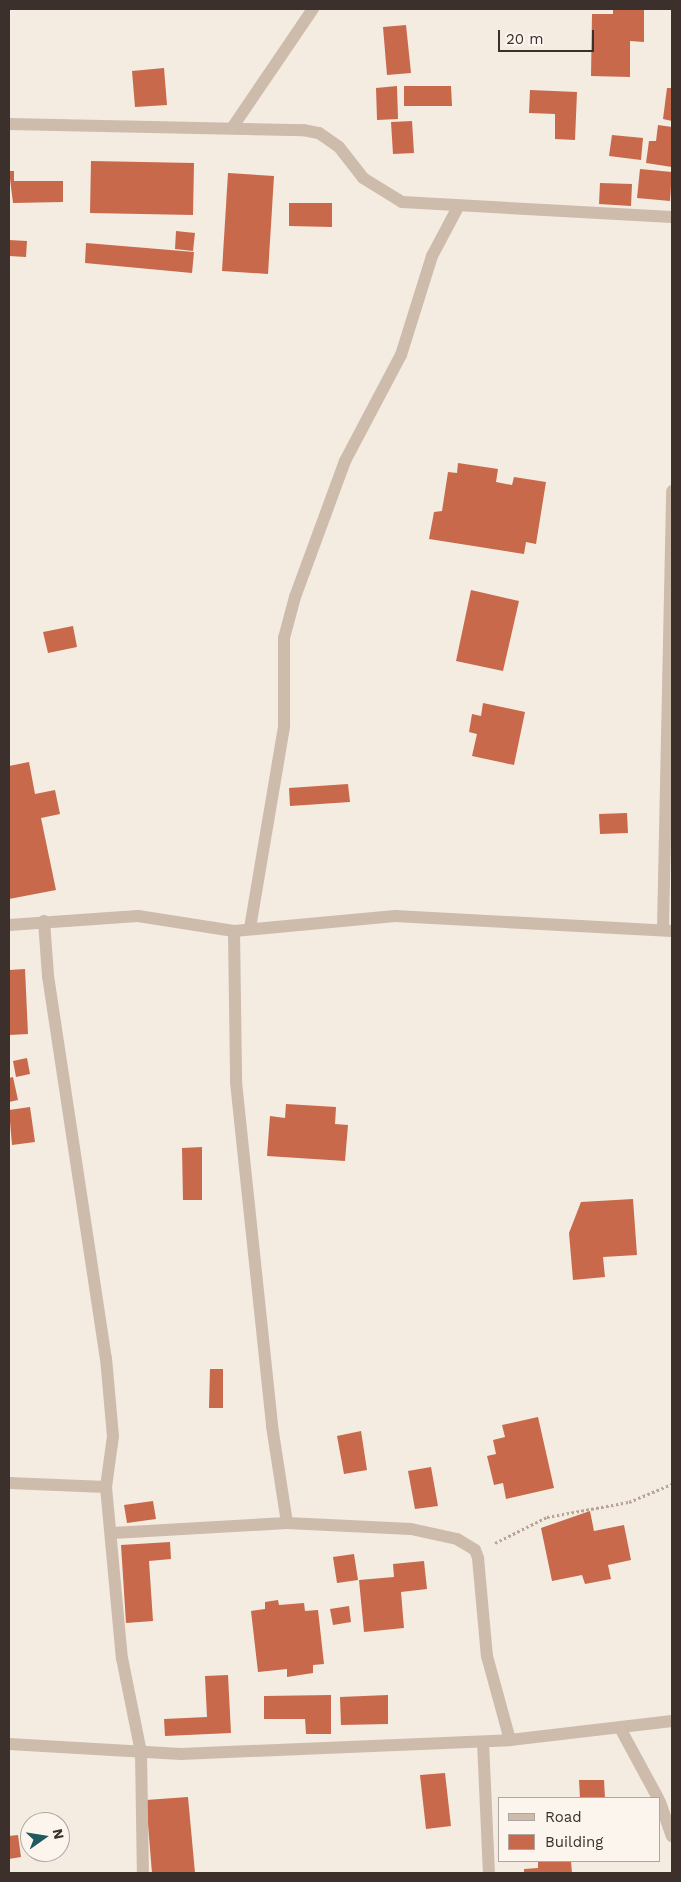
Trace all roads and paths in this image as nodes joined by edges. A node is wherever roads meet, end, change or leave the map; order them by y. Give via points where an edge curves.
1 (313, 9) edge
2 (9, 124) edge
3 (232, 128) junction
4 (458, 208) junction
5 (672, 217) edge
6 (672, 491) edge
7 (44, 921) junction
8 (9, 925) edge
9 (250, 928) junction
10 (668, 930) edge
11 (234, 931) junction
12 (9, 1483) edge
13 (672, 1484) edge
14 (106, 1487) junction
15 (287, 1524) junction
16 (113, 1533) junction
17 (478, 1558) junction
18 (672, 1721) edge
19 (620, 1728) junction
20 (510, 1740) junction
21 (483, 1742) junction
22 (9, 1744) edge
23 (141, 1752) junction
24 (657, 1797) edge
25 (661, 1806) edge
26 (672, 1836) edge
27 (143, 1873) edge
28 (489, 1873) edge

1 - 3 street
2 - 3 street
3 - 4 street via 319,133 339,147 377,190 402,202
4 - 5 street
4 - 9 street via 432,256 401,356 344,461 295,597 284,638 284,726
6 - 10 street
7 - 8 street
7 - 11 street via 138,916
7 - 14 street via 48,976 105,1348 113,1436
9 - 10 street via 395,916
9 - 11 street
11 - 15 street via 236,1082 272,1426
12 - 14 street
13 - 17 path via 629,1502 570,1509 530,1523 505,1535
14 - 16 street
15 - 16 street
15 - 17 street via 411,1529 457,1539 475,1550
16 - 23 street via 122,1658
17 - 20 street via 487,1656
18 - 19 street
19 - 20 street
19 - 24 street
20 - 21 street
21 - 23 street via 181,1754
21 - 28 street
22 - 23 street
23 - 27 street
25 - 26 street

